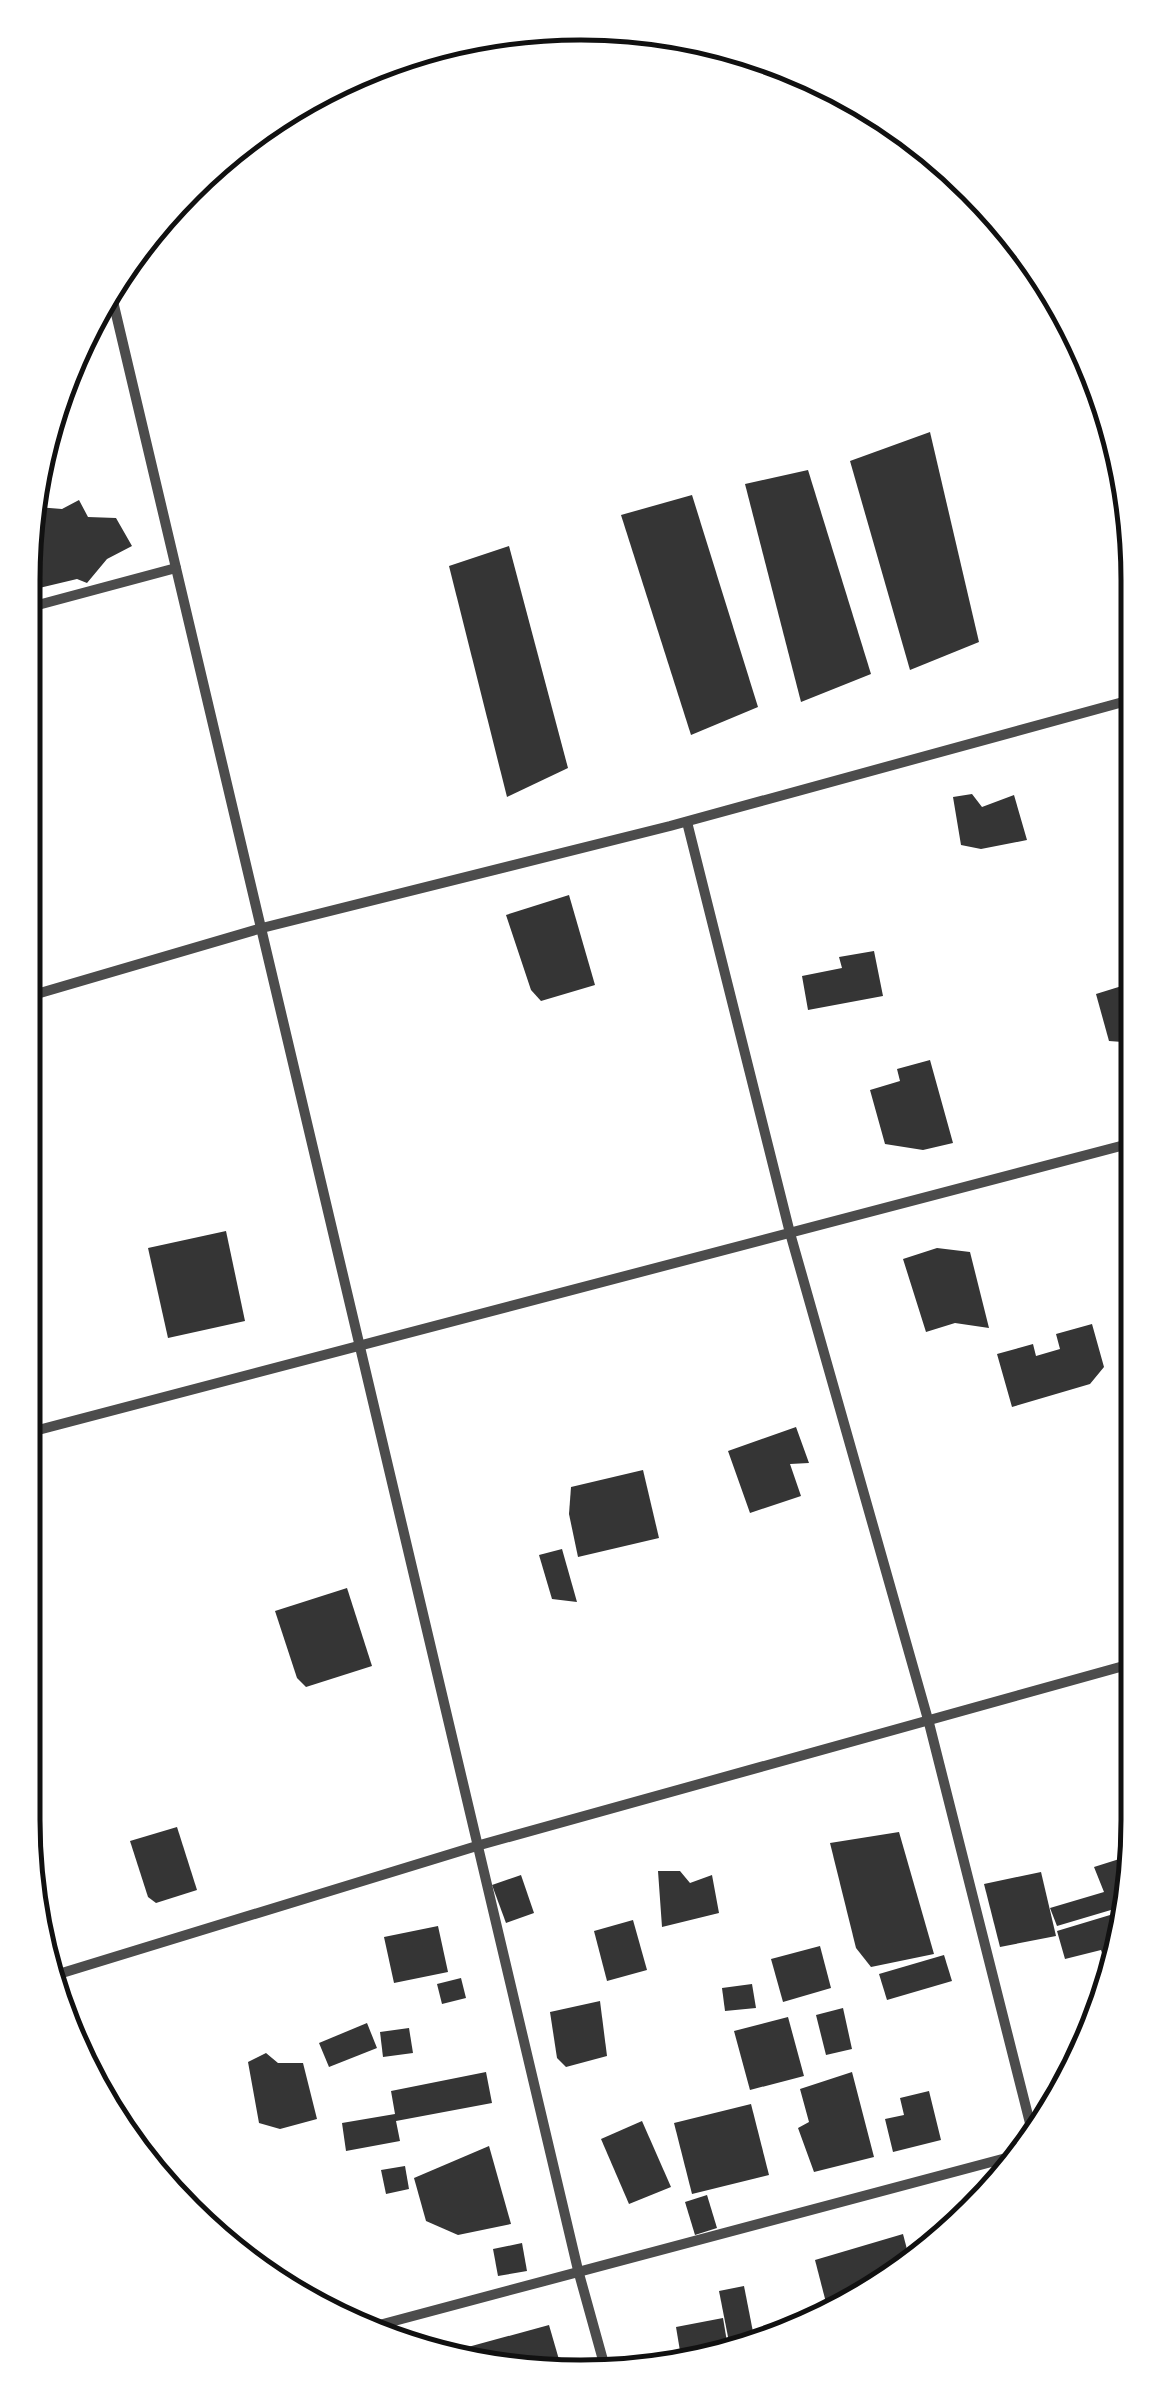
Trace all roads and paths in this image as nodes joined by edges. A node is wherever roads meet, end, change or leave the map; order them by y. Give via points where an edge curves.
1 (114, 306) edge
2 (176, 568) junction
3 (40, 604) edge
4 (1121, 704) edge
5 (687, 822) junction
6 (262, 928) junction
7 (40, 993) edge
8 (1121, 1146) edge
9 (790, 1233) junction
10 (361, 1346) junction
11 (40, 1429) edge
12 (1121, 1667) edge
13 (929, 1723) junction
14 (480, 1845) junction
15 (62, 1973) edge
16 (1029, 2122) edge
17 (1001, 2159) edge
18 (578, 2270) junction
19 (385, 2323) edge
20 (603, 2359) edge

1 - 2 street
2 - 3 street
2 - 6 street
4 - 5 street
5 - 6 street
5 - 9 street
6 - 7 street
6 - 10 street
8 - 9 street
9 - 10 street
9 - 13 street
10 - 11 street
10 - 14 street
12 - 13 street
13 - 14 street
13 - 16 street
14 - 15 street
14 - 18 street
17 - 18 street
18 - 19 street
18 - 20 street

